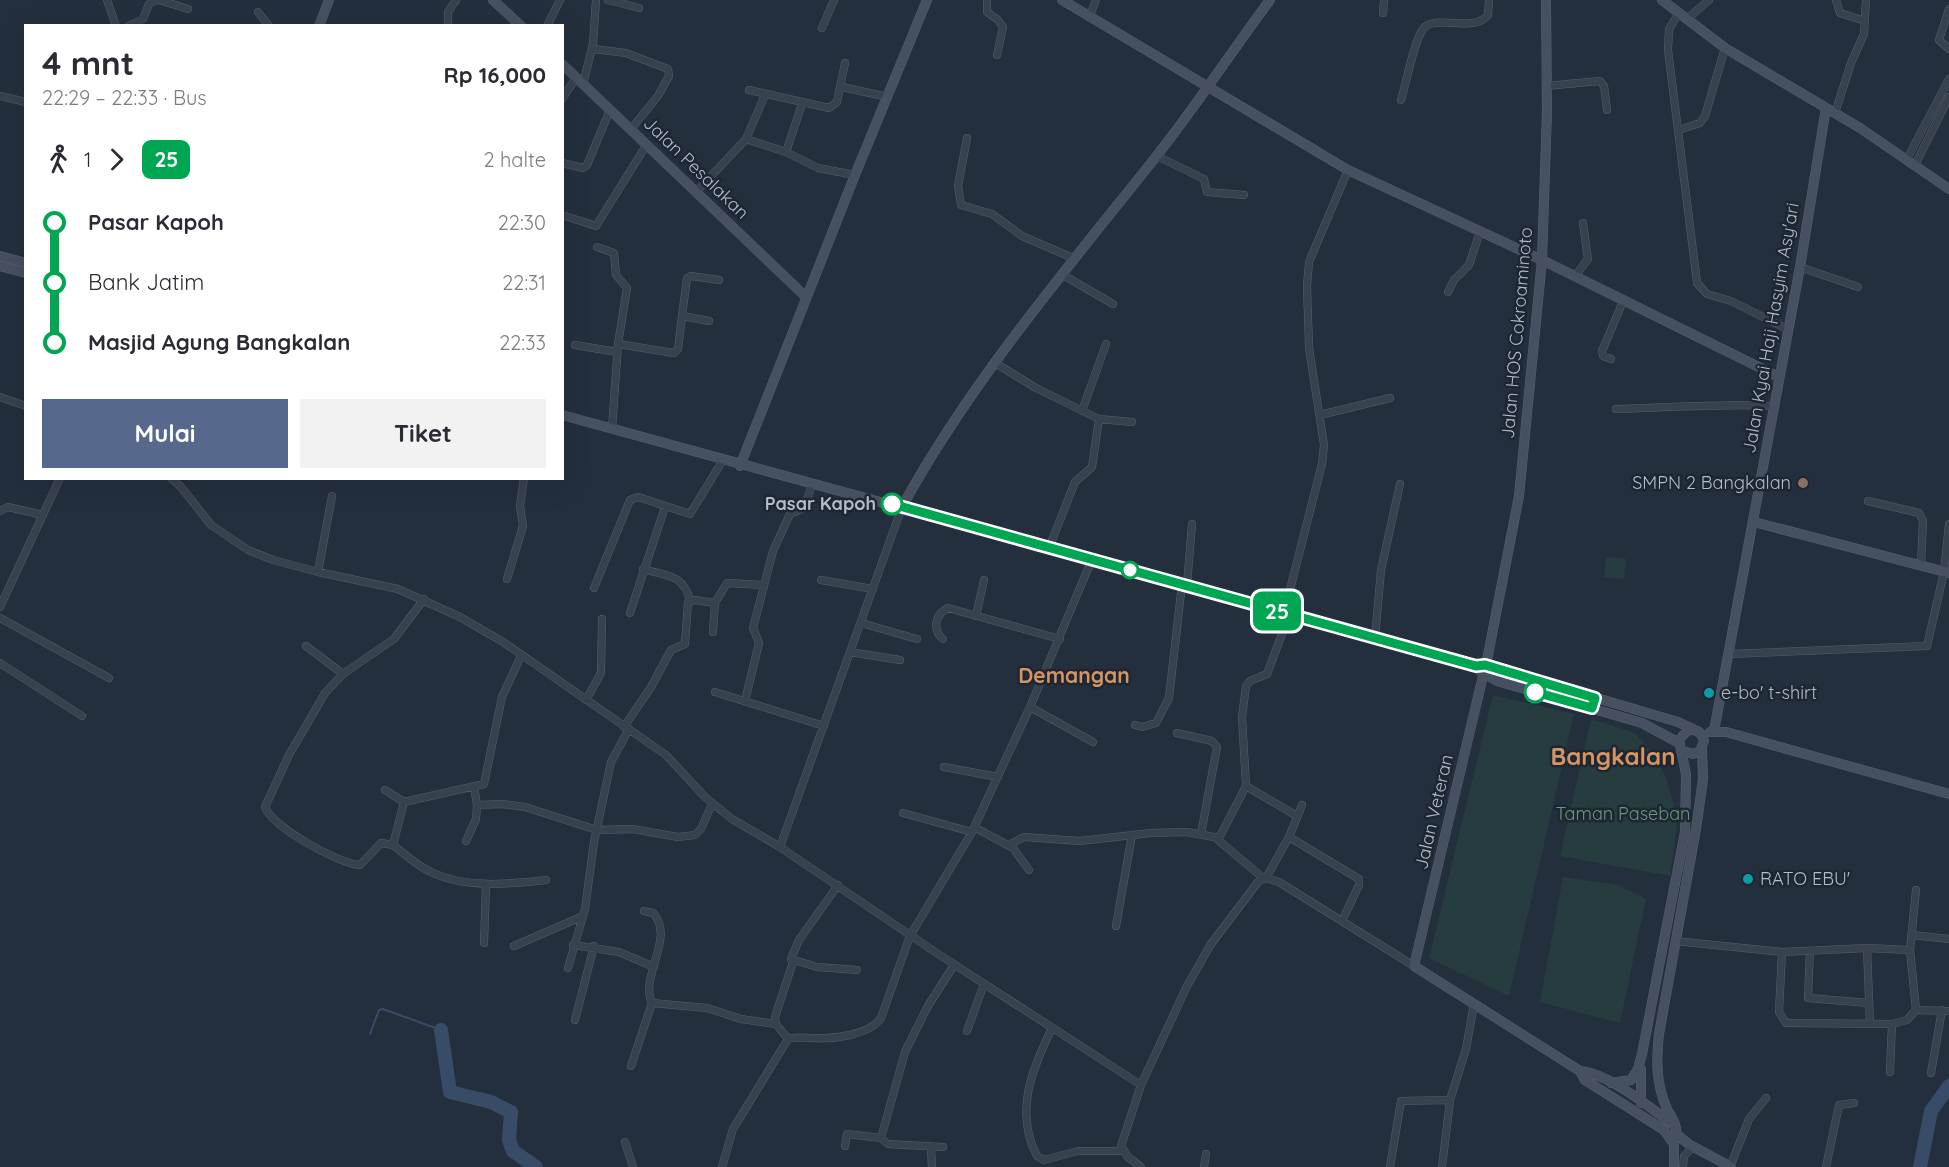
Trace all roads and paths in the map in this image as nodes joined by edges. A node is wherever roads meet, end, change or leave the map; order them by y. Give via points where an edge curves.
1 (106, 0) edge
2 (158, 0) edge
3 (329, 0) edge
4 (456, 0) edge
5 (493, 0) edge
6 (560, 0) edge
7 (596, 0) edge
8 (608, 0) edge
9 (834, 0) edge
10 (927, 0) edge
11 (987, 0) edge
12 (1062, 0) edge
13 (1096, 0) edge
14 (1270, 0) edge
15 (1384, 0) edge
16 (1489, 0) edge
17 (1546, 0) edge
18 (1662, 0) edge
19 (1709, 0) edge
20 (1836, 0) edge
21 (1866, 0) edge
22 (504, 4) edge
23 (639, 8) dead end
24 (188, 9) dead end
25 (1949, 9) edge
26 (258, 12) dead end
27 (1383, 13) dead end
28 (1090, 15) junction
29 (1683, 16) junction
30 (1865, 21) junction
31 (115, 24) edge
32 (132, 24) edge
33 (267, 24) edge
34 (321, 24) edge
35 (448, 24) edge
36 (519, 24) edge
37 (548, 24) edge
38 (822, 28) dead end
39 (1725, 48) junction
40 (593, 49) junction
41 (1949, 49) edge
42 (997, 55) dead end
43 (845, 63) dead end
44 (564, 66) edge
45 (1949, 79) edge
46 (580, 81) junction
47 (1207, 84) junction
48 (1546, 86) junction
49 (842, 87) junction
50 (749, 90) dead end
51 (765, 95) junction
52 (0, 96) edge
53 (564, 97) edge
54 (888, 97) junction
55 (1949, 98) edge
56 (1401, 100) dead end
57 (24, 102) edge
58 (802, 104) junction
59 (610, 110) junction
60 (1607, 110) dead end
61 (1830, 110) junction
62 (631, 129) junction
63 (1679, 130) junction
64 (967, 138) dead end
65 (746, 139) junction
66 (647, 144) junction
67 (786, 152) junction
68 (1157, 156) junction
69 (1911, 162) junction
70 (564, 163) edge
71 (1348, 170) junction
72 (855, 175) junction
73 (1949, 189) edge
74 (697, 191) junction
75 (1244, 195) dead end
76 (564, 215) edge
77 (1583, 223) dead end
78 (1480, 232) junction
79 (597, 247) dead end
80 (1075, 259) junction
81 (1542, 260) junction
82 (3, 262) edge
83 (24, 263) edge
84 (1800, 267) junction
85 (24, 272) edge
86 (1063, 274) junction
87 (1575, 276) junction
88 (719, 280) dead end
89 (1858, 287) dead end
90 (1448, 292) dead end
91 (806, 297) junction
92 (1624, 300) junction
93 (1113, 304) dead end
94 (682, 316) junction
95 (709, 321) dead end
96 (1788, 329) junction
97 (1106, 344) dead end
98 (575, 345) dead end
99 (618, 348) junction
100 (1611, 359) dead end
101 (995, 363) junction
102 (1779, 377) junction
103 (0, 397) edge
104 (1390, 398) dead end
105 (24, 405) edge
106 (1774, 406) junction
107 (1616, 408) dead end
108 (1082, 411) junction
109 (564, 416) edge
110 (1320, 416) junction
111 (1099, 419) junction
112 (1132, 422) dead end
113 (612, 429) junction
114 (723, 460) junction
115 (740, 466) junction
116 (59, 480) edge
117 (173, 480) edge
118 (524, 480) edge
119 (1400, 484) dead end
120 (812, 485) junction
121 (332, 496) dead end
122 (1868, 501) dead end
123 (665, 507) junction
124 (902, 507) junction
125 (0, 511) edge
126 (43, 515) junction
127 (1754, 522) junction
128 (1192, 524) dead end
129 (1949, 524) edge
130 (1049, 548) junction
131 (1092, 560) junction
132 (1921, 566) junction
133 (643, 569) junction
134 (318, 572) junction
135 (1946, 572) edge
136 (507, 579) dead end
137 (821, 580) dead end
138 (984, 580) dead end
139 (1185, 584) junction
140 (764, 585) junction
141 (594, 588) dead end
142 (873, 589) junction
143 (424, 599) junction
144 (690, 600) junction
145 (716, 603) junction
146 (0, 607) edge
147 (630, 613) dead end
148 (1286, 614) junction
149 (976, 616) junction
150 (0, 618) edge
151 (602, 620) dead end
152 (861, 623) junction
153 (712, 632) dead end
154 (1375, 638) junction
155 (917, 639) dead end
156 (944, 639) dead end
157 (1060, 639) junction
158 (306, 646) dead end
159 (850, 652) junction
160 (1728, 654) junction
161 (521, 656) junction
162 (900, 660) dead end
163 (0, 663) edge
164 (1481, 665) junction
165 (343, 674) junction
166 (1483, 675) junction
167 (109, 678) dead end
168 (715, 692) dead end
169 (1595, 698) junction
170 (586, 700) junction
171 (745, 701) junction
172 (1030, 707) junction
173 (1592, 708) junction
174 (82, 716) dead end
175 (1135, 725) dead end
176 (824, 726) junction
177 (626, 728) junction
178 (1714, 730) junction
179 (1697, 732) junction
180 (1177, 733) dead end
181 (1093, 742) dead end
182 (1681, 747) junction
183 (1702, 748) junction
184 (944, 766) dead end
185 (998, 777) junction
186 (1246, 786) junction
187 (474, 787) junction
188 (385, 790) dead end
189 (1949, 794) edge
190 (404, 802) junction
191 (712, 804) junction
192 (477, 805) junction
193 (1302, 805) dead end
194 (903, 813) dead end
195 (1298, 816) junction
196 (597, 830) junction
197 (973, 830) junction
198 (1201, 834) junction
199 (1132, 835) junction
200 (1289, 837) junction
201 (1217, 839) junction
202 (466, 841) dead end
203 (393, 845) junction
204 (1009, 845) junction
205 (780, 847) junction
206 (1029, 870) dead end
207 (1265, 878) junction
208 (546, 880) dead end
209 (486, 884) junction
210 (838, 885) junction
211 (1916, 890) dead end
212 (644, 911) dead end
213 (583, 916) junction
214 (1342, 921) junction
215 (1116, 926) dead end
216 (1912, 935) junction
217 (910, 936) junction
218 (1949, 939) edge
219 (1675, 941) junction
220 (484, 943) dead end
221 (573, 945) junction
222 (514, 946) dead end
223 (594, 946) junction
224 (1867, 948) junction
225 (1910, 950) junction
226 (1782, 952) junction
227 (1810, 952) junction
228 (793, 962) junction
229 (954, 964) junction
230 (1414, 966) junction
231 (654, 967) junction
232 (568, 968) dead end
233 (857, 970) dead end
234 (984, 984) junction
235 (652, 1003) junction
236 (1869, 1003) junction
237 (1474, 1004) junction
238 (1916, 1010) junction
239 (1946, 1010) edge
240 (575, 1020) dead end
241 (776, 1024) junction
242 (1870, 1024) junction
243 (1892, 1024) junction
244 (1052, 1028) junction
245 (967, 1032) dead end
246 (788, 1039) junction
247 (1642, 1054) junction
248 (631, 1066) dead end
249 (1580, 1071) junction
250 (1890, 1072) dead end
251 (1931, 1073) dead end
252 (1611, 1083) junction
253 (1141, 1085) junction
254 (1766, 1098) dead end
255 (1450, 1100) junction
256 (1640, 1100) junction
257 (1854, 1103) dead end
258 (1646, 1117) junction
259 (1671, 1132) junction
260 (881, 1138) junction
261 (625, 1142) dead end
262 (845, 1146) dead end
263 (931, 1147) junction
264 (944, 1147) dead end
265 (1693, 1147) junction
266 (1123, 1151) junction
267 (1206, 1154) dead end
268 (1040, 1158) junction
269 (1677, 1165) edge
270 (633, 1167) edge
271 (722, 1167) edge
272 (932, 1167) edge
273 (1039, 1167) edge
274 (1141, 1167) edge
275 (1204, 1167) edge
276 (1390, 1167) edge
277 (1442, 1167) edge
278 (1731, 1167) edge
279 (1826, 1167) edge

1 - 31 street
2 - 24 street
2 - 32 street via 149,4 143,19
3 - 34 street
4 - 35 street via 448,12
5 - 22 street
6 - 37 street
7 - 40 street
8 - 23 street
9 - 38 street
10 - 54 street
11 - 42 street via 987,12 1003,27
12 - 28 street
13 - 28 street
14 - 47 street
15 - 27 street
16 - 56 street via 1488,15 1479,22 1433,23 1421,31
17 - 48 street, Jalan HOS Cokroaminoto
18 - 29 street
19 - 29 street
20 - 30 street via 1840,13
21 - 30 street
22 - 36 street
25 - 41 street via 1939,40
26 - 33 street
28 - 47 street
29 - 39 street
29 - 63 street via 1670,29 1668,50
30 - 61 street via 1864,34
39 - 61 street
39 - 63 street via 1703,120
40 - 46 street
40 - 62 street via 626,53 668,69 669,76 658,96
43 - 49 street
44 - 46 street, Jalan Pesalakan
45 - 69 street
46 - 53 street
46 - 59 street, Jalan Pesalakan
47 - 68 street
47 - 71 street
48 - 60 street via 1600,81
48 - 81 street, Jalan HOS Cokroaminoto
49 - 54 street
49 - 58 street via 834,107
50 - 51 street
51 - 58 street
51 - 65 street
52 - 57 street
54 - 72 street
55 - 69 street
58 - 67 street
59 - 62 street, Jalan Pesalakan
59 - 70 street via 587,165 583,168
61 - 69 street
61 - 84 street, Jalan Kyai Haji Hasyim Asy'ari
62 - 66 street, Jalan Pesalakan
63 - 96 street via 1693,262 1700,289
64 - 80 street via 958,186 961,205 992,214 1022,236
65 - 67 street
65 - 74 street
66 - 74 street, Jalan Pesalakan
66 - 76 street via 596,226
67 - 72 street via 818,168
68 - 75 street via 1204,179 1207,192
68 - 80 street
69 - 73 street
71 - 78 street
71 - 110 street via 1309,262 1306,320
72 - 91 street
74 - 91 street, Jalan Pesalakan
77 - 87 street via 1588,259
78 - 81 street
78 - 90 street via 1469,266
79 - 99 street via 614,253 616,275 626,285
80 - 86 street
81 - 87 street
81 - 164 street, Jalan HOS Cokroaminoto via 1519,496
82 - 83 street
82 - 85 street
84 - 89 street
84 - 96 street, Jalan Kyai Haji Hasyim Asy'ari
86 - 93 street
86 - 101 street
87 - 92 street
88 - 94 street via 687,278
91 - 115 street
92 - 100 street via 1602,351 1603,356
92 - 102 street
94 - 95 street
94 - 99 street via 678,349 674,353
96 - 102 street, Jalan Kyai Haji Hasyim Asy'ari
97 - 108 street
98 - 99 street
99 - 113 street
101 - 108 street
101 - 124 street
102 - 106 street, Jalan Kyai Haji Hasyim Asy'ari
103 - 105 street
104 - 110 street
106 - 107 street via 1686,404
106 - 127 street, Jalan Kyai Haji Hasyim Asy'ari
108 - 111 street
109 - 113 street
110 - 148 street via 1322,464
111 - 112 street
111 - 130 street via 1092,467 1075,482
113 - 114 street
114 - 115 street
114 - 123 street via 694,510 685,514
115 - 120 street
116 - 126 street
117 - 134 street via 224,536 273,560
118 - 136 street via 520,506 523,526
119 - 154 street via 1381,570
120 - 124 street
120 - 140 street via 804,508 792,512 778,539
121 - 134 street
122 - 132 street via 1919,513 1923,521
123 - 133 street
123 - 141 street via 638,496 630,500
124 - 130 street
124 - 142 street
125 - 126 street via 8,507
126 - 146 street
127 - 132 street
127 - 160 street, Jalan Kyai Haji Hasyim Asy'ari
128 - 139 street
129 - 135 street
130 - 131 street
131 - 139 street
131 - 157 street
132 - 135 street
133 - 144 street via 680,580
133 - 147 street
134 - 143 street via 376,583
135 - 160 street via 1929,644 1924,648
137 - 142 street
138 - 149 street
139 - 148 street
139 - 175 street via 1169,698 1156,723
140 - 145 street via 727,583
140 - 171 street via 753,628 759,643
142 - 152 street
143 - 161 street via 481,628
143 - 165 street via 394,639
144 - 145 street
144 - 177 street via 685,644 670,650
145 - 153 street
148 - 154 street
148 - 186 street via 1268,674 1246,686 1242,717
149 - 156 street via 945,609 935,630
149 - 157 street
150 - 167 street
151 - 170 street via 601,673
152 - 155 street
152 - 159 street
154 - 164 street
157 - 172 street
158 - 165 street
159 - 162 street
159 - 176 street
160 - 178 street, Jalan Kyai Haji Hasyim Asy'ari
161 - 170 street
161 - 187 street via 502,697 486,782
163 - 174 street
164 - 166 street, Jalan Veteran
164 - 169 street
165 - 203 street via 307,722 266,809 285,829 356,865 364,863 381,843
166 - 173 street
166 - 230 street, Jalan Veteran
168 - 171 street
169 - 173 street
169 - 179 street via 1678,722
170 - 177 street
171 - 176 street
172 - 181 street
172 - 185 street
173 - 182 street via 1655,728
176 - 205 street
177 - 191 street via 674,761
177 - 196 street via 611,762
178 - 179 street
178 - 189 street
179 - 182 street via 1682,733
179 - 183 street via 1704,741
180 - 198 street via 1212,741 1217,747
182 - 183 street via 1693,754
182 - 247 street via 1686,774 1685,832
183 - 219 street via 1703,779
184 - 185 street
185 - 197 street
186 - 195 street
186 - 201 street
187 - 190 street
187 - 192 street
188 - 190 street
190 - 203 street
191 - 196 street via 700,829 687,837 633,829
191 - 205 street
192 - 196 street via 525,807
192 - 202 street via 476,819
193 - 195 street
194 - 197 street
195 - 200 street
196 - 213 street
197 - 204 street
197 - 217 street
198 - 199 street
198 - 201 street
199 - 204 street via 1080,841 1024,837
199 - 215 street
200 - 207 street
200 - 214 street via 1359,879
201 - 207 street
203 - 209 street via 430,872
204 - 206 street
205 - 210 street
207 - 214 street via 1279,882
207 - 253 street via 1258,882 1202,958
208 - 209 street
209 - 220 street
210 - 217 street
210 - 228 street via 799,940 791,956
211 - 216 street
212 - 231 street via 653,913 660,925
213 - 221 street
213 - 222 street
214 - 230 street
216 - 218 street
216 - 225 street
217 - 229 street
217 - 246 street via 879,1022 862,1031 834,1037
219 - 226 street
219 - 259 street via 1657,1066
221 - 223 street
221 - 232 street
223 - 231 street
223 - 240 street
224 - 225 street
224 - 227 street
224 - 236 street
225 - 238 street
226 - 227 street
226 - 242 street via 1779,1012 1785,1022
227 - 236 street via 1808,998
228 - 233 street
228 - 241 street
229 - 234 street
229 - 260 street via 905,1052
230 - 237 street
231 - 235 street via 649,996
234 - 244 street
234 - 245 street
235 - 241 street via 707,1008 741,1019
235 - 248 street
236 - 242 street
237 - 249 street
237 - 255 street via 1466,1049
238 - 239 street
238 - 243 street via 1908,1020
239 - 251 street
241 - 246 street
242 - 243 street
243 - 250 street
244 - 253 street
244 - 268 street via 1034,1063 1025,1119 1032,1146
246 - 271 street via 733,1130
247 - 252 street via 1631,1080
247 - 256 street
249 - 252 street
249 - 258 street via 1586,1080
252 - 256 street
253 - 266 street via 1121,1140
254 - 278 street via 1749,1119
255 - 276 street via 1401,1101
255 - 277 street
256 - 258 street
256 - 259 street
257 - 279 street via 1839,1105
258 - 259 street
259 - 265 street
259 - 269 street
260 - 262 street via 847,1134
260 - 263 street via 888,1144
261 - 270 street
263 - 264 street
263 - 272 street
265 - 269 street
265 - 278 street
266 - 268 street via 1078,1151
266 - 274 street
267 - 275 street
268 - 273 street

